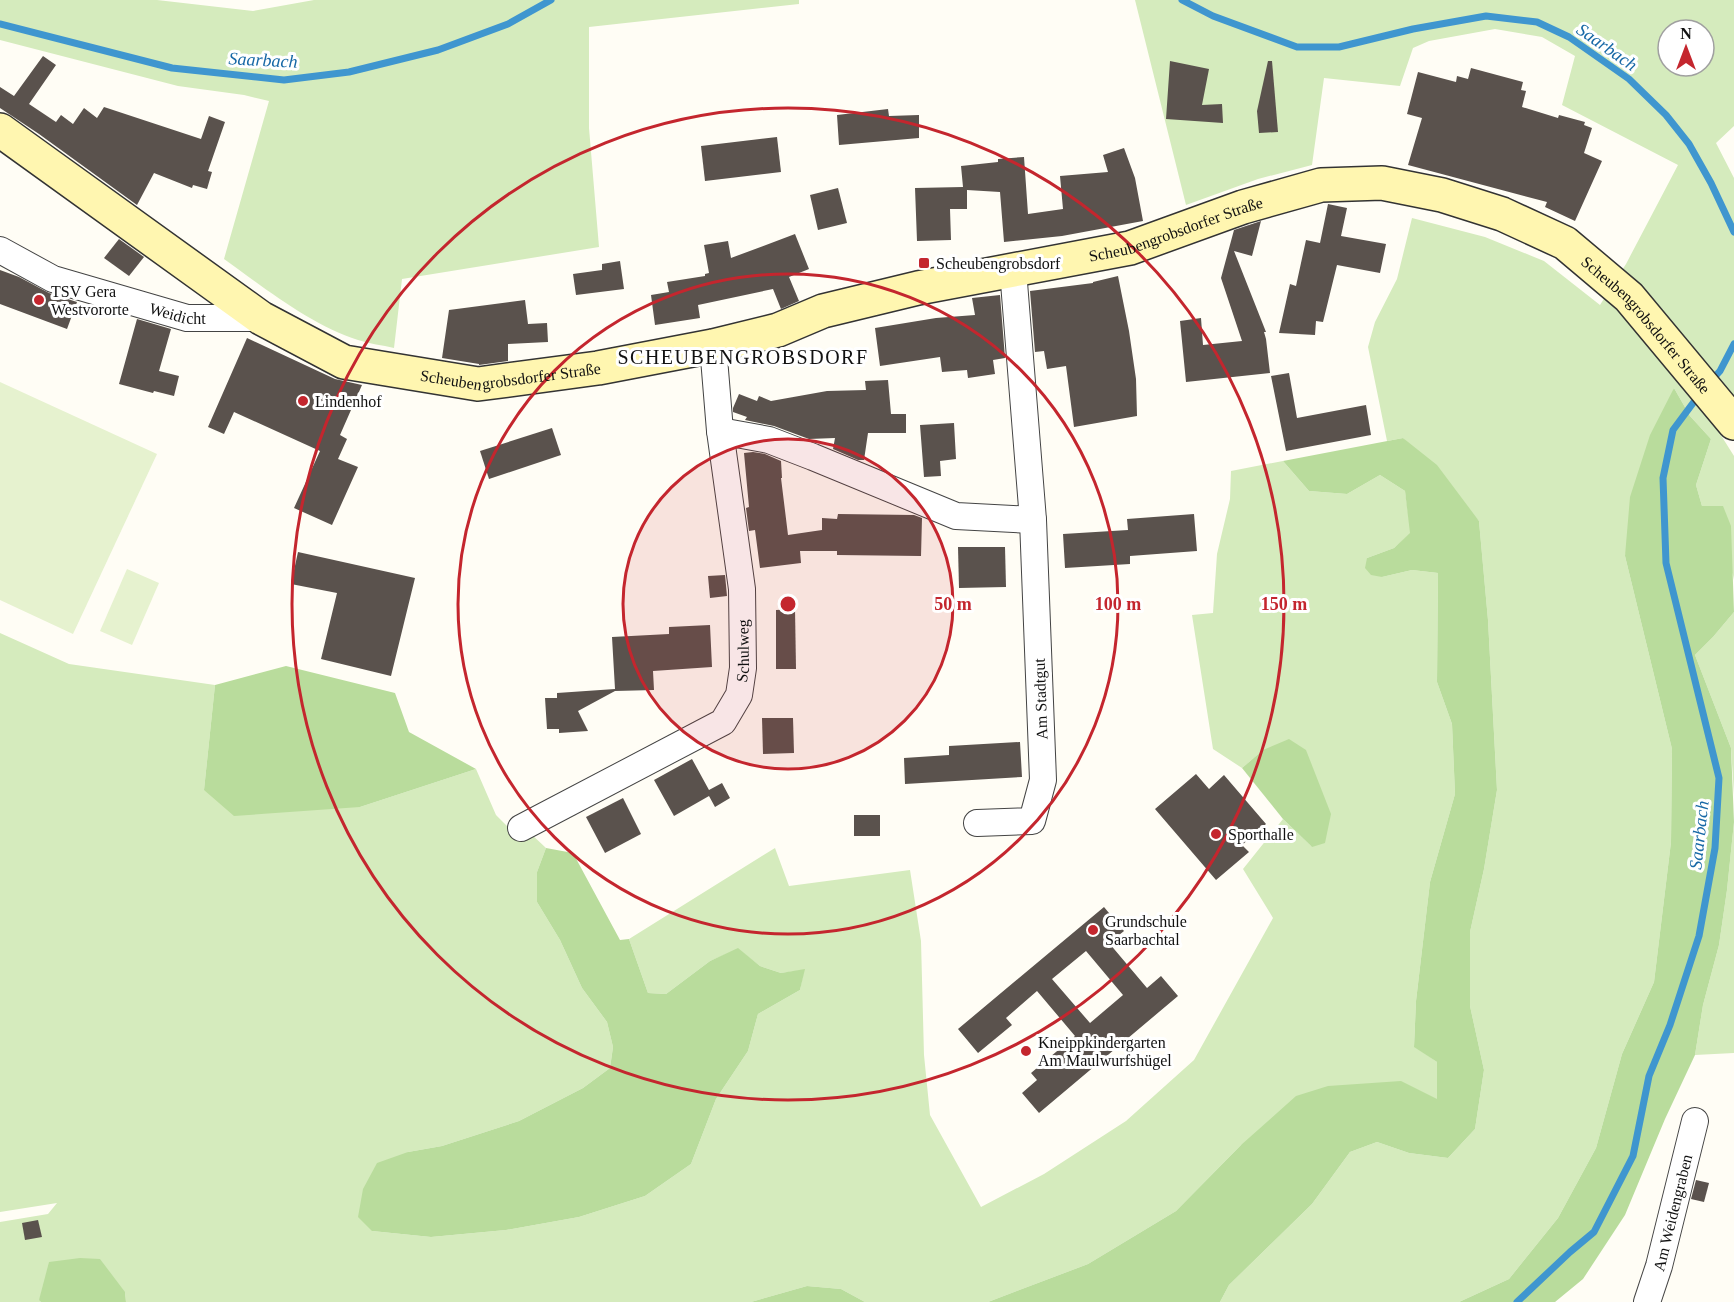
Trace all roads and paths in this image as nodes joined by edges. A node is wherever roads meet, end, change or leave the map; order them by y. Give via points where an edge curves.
1 (0, 130) edge
2 (0, 250) edge
3 (1013, 270) junction
4 (261, 318) junction
5 (714, 346) junction
6 (1734, 422) edge
7 (720, 431) junction
8 (1033, 520) junction
9 (977, 824) dead end
10 (521, 828) dead end
11 (1695, 1121) dead end
12 (1647, 1302) edge

1 - 4 main road, Scheubengrobsdorfer Straße
2 - 4 street, Weidicht via 52,279 187,318
3 - 5 main road, Scheubengrobsdorfer Straße via 823,311 778,330
3 - 6 main road, Scheubengrobsdorfer Straße via 1130,248 1244,207 1321,185 1382,183 1442,195 1502,214 1565,243 1629,297
3 - 8 street, Am Stadtgut
4 - 5 main road, Scheubengrobsdorfer Straße via 344,362 478,384 598,368
5 - 7 street, Schulweg
7 - 8 street via 769,440 956,516
7 - 10 street, Schulweg via 742,589 744,668 739,695 723,722
8 - 9 street, Am Stadtgut via 1043,780 1032,821
11 - 12 street, Am Weidengraben

